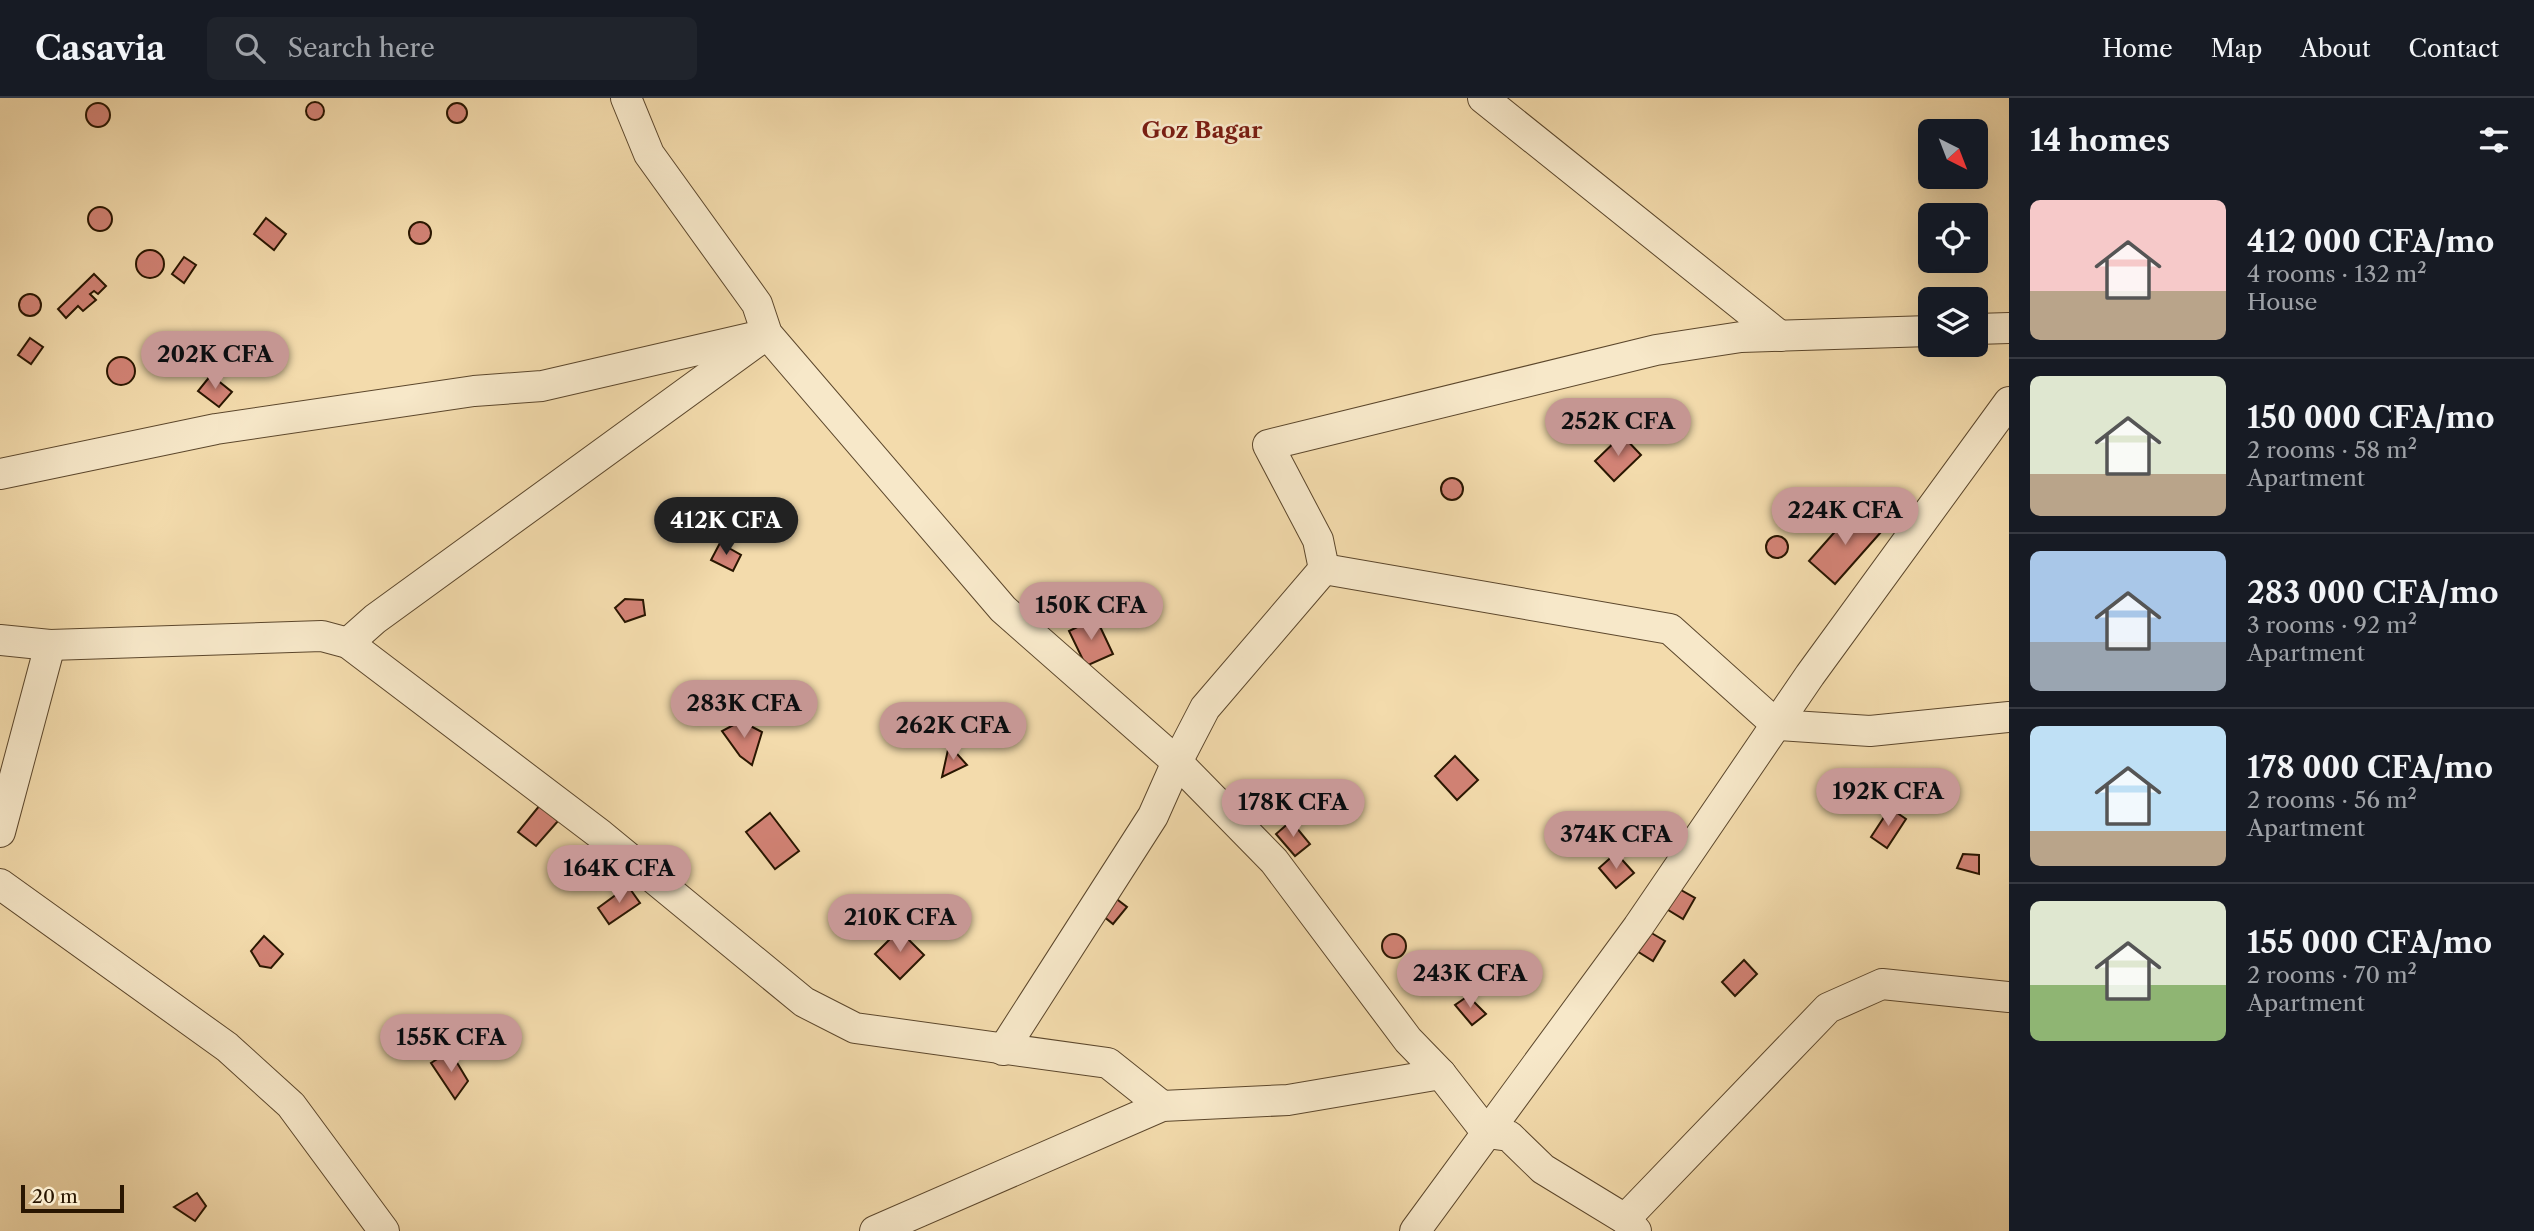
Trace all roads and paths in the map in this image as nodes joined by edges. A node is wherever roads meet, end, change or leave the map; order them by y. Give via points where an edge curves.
1 (626, 98) edge
2 (1483, 98) edge
3 (2009, 328) edge
4 (1988, 329) edge
5 (1918, 331) edge
6 (767, 334) junction
7 (1780, 336) junction
8 (2009, 402) edge
9 (0, 474) edge
10 (1324, 569) junction
11 (0, 640) edge
12 (348, 643) junction
13 (50, 645) junction
14 (2009, 717) edge
15 (1777, 725) junction
16 (1177, 762) junction
17 (0, 832) edge
18 (0, 884) edge
19 (2009, 997) edge
20 (1003, 1050) junction
21 (1441, 1074) junction
22 (1162, 1106) junction
23 (1487, 1133) junction
24 (1630, 1225) edge
25 (384, 1231) edge
26 (875, 1231) edge
27 (1415, 1231) edge

1 - 6 street via 649,154 757,304
2 - 7 street
3 - 4 street
5 - 7 street
6 - 9 street via 542,386 474,391 216,429
6 - 12 street
6 - 16 street via 1003,609
7 - 10 street via 1656,350 1268,445 1318,540
8 - 15 street
10 - 15 street via 1670,629
10 - 16 street via 1205,708
11 - 13 street
12 - 13 street via 322,636
12 - 20 street via 601,835 804,1002 855,1028
13 - 17 street
14 - 15 street via 1870,731
15 - 23 street via 1638,928
16 - 20 street via 1153,816
16 - 21 street via 1274,861 1408,1040
18 - 25 street via 227,1047 291,1105
19 - 24 street via 1882,984 1828,1008
20 - 22 street via 1108,1063
21 - 22 street via 1288,1100
21 - 23 street
22 - 26 street
23 - 24 street via 1510,1136 1544,1169
23 - 27 street

